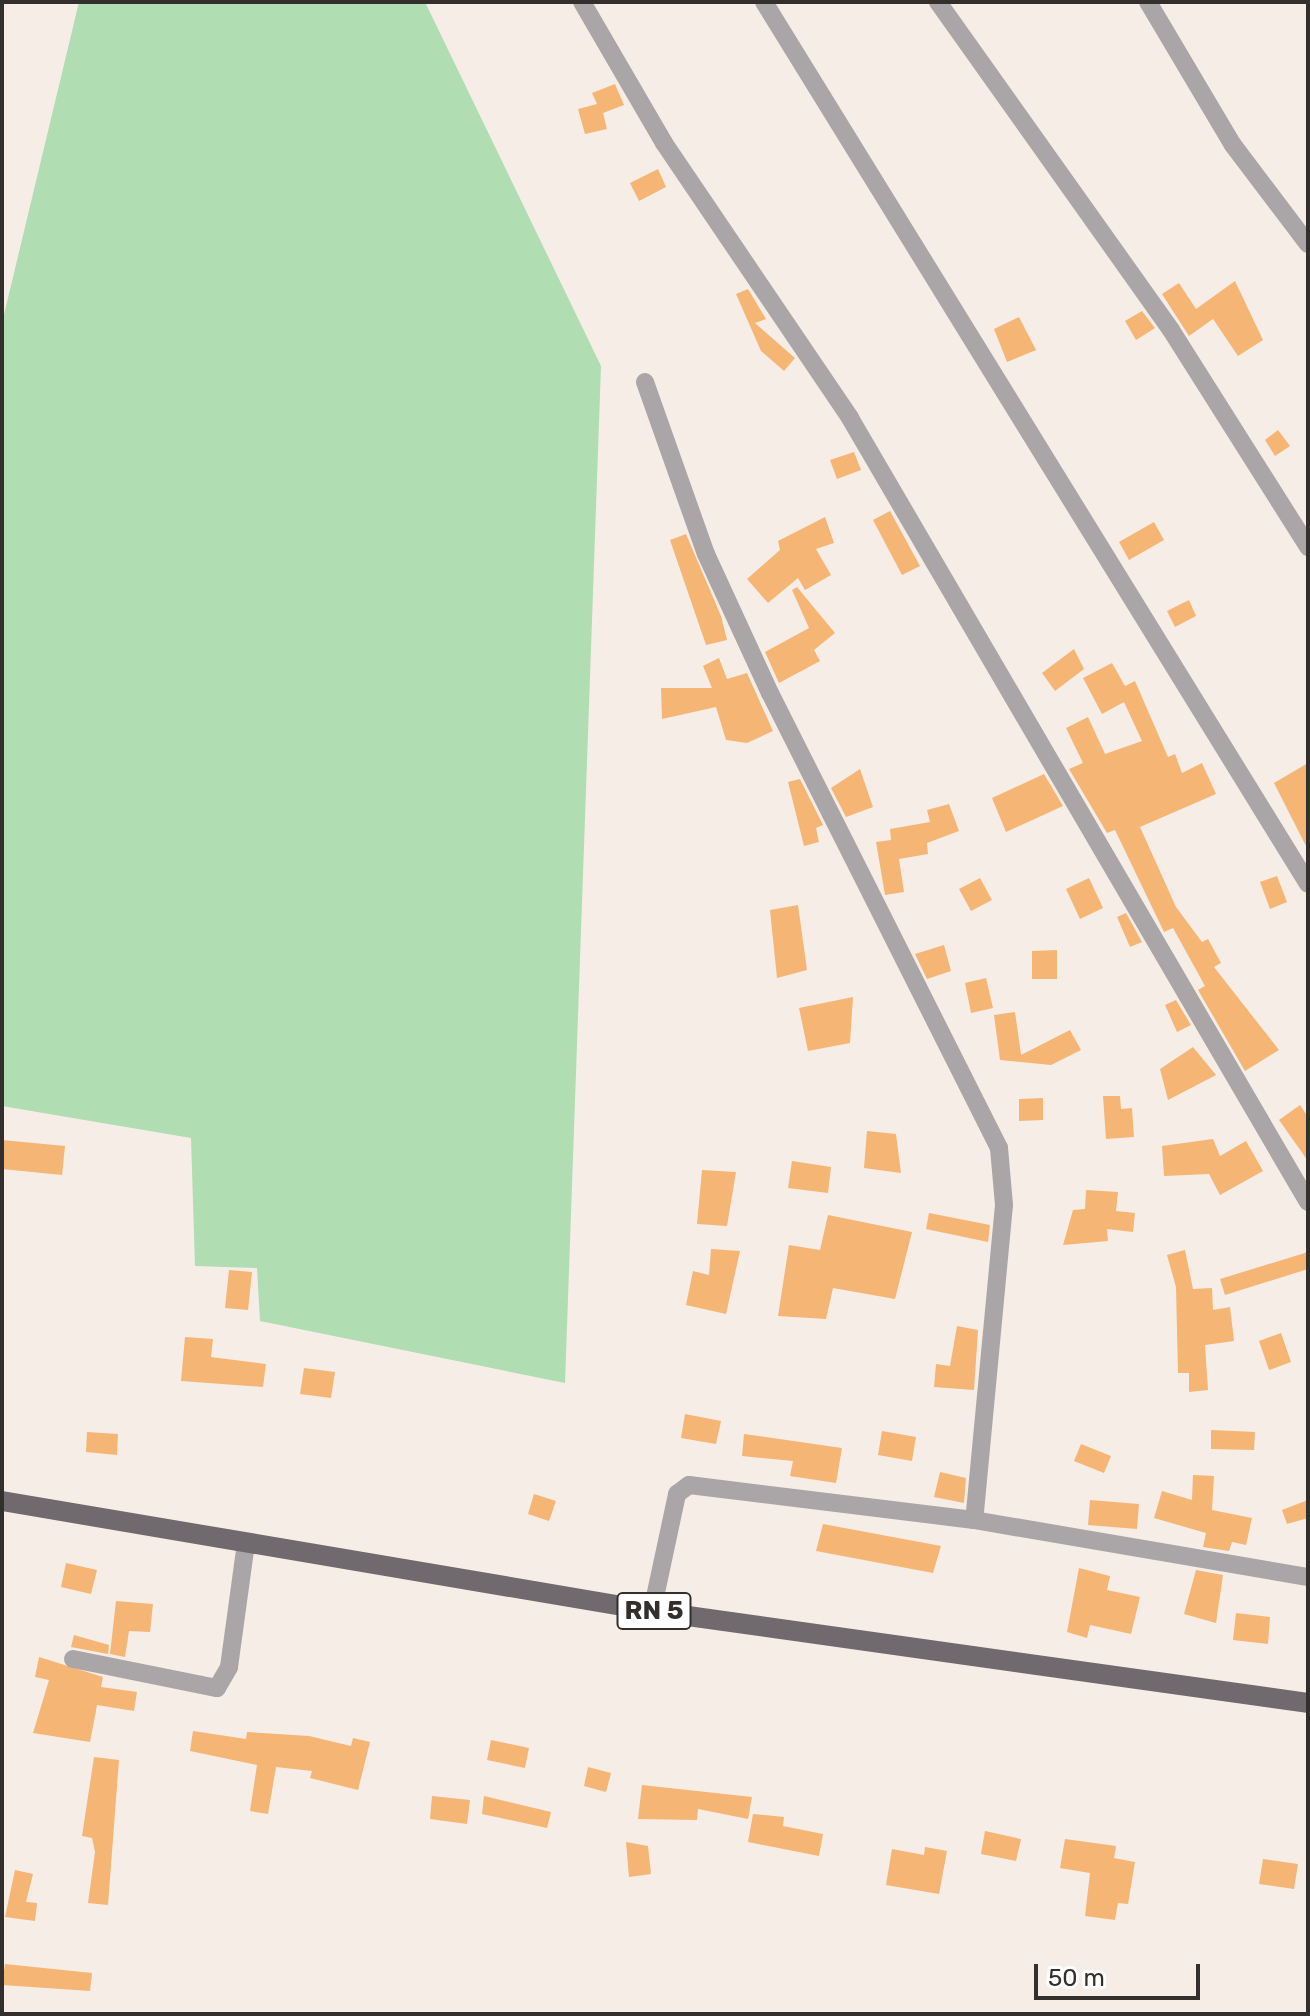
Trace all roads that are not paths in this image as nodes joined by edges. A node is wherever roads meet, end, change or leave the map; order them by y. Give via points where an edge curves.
1 (582, 2) edge
2 (764, 2) edge
3 (938, 2) edge
4 (1148, 2) edge
5 (1308, 244) edge
6 (645, 382) dead end
7 (1308, 547) edge
8 (1308, 884) edge
9 (1308, 1202) edge
10 (2, 1501) edge
11 (974, 1520) junction
12 (246, 1543) junction
13 (1308, 1577) edge
14 (652, 1611) junction
15 (73, 1659) dead end
16 (1308, 1703) edge

1 - 9 street via 664,143 850,418
2 - 8 street
3 - 7 street via 1171,330
4 - 5 street via 1233,145
6 - 11 street via 706,554 770,693 999,1148 1004,1205
10 - 12 main road, RN 5 / RN 5
11 - 13 street
11 - 14 street via 683,1487
12 - 14 main road, RN 5 / RN 5
12 - 15 street via 229,1667 217,1688
14 - 16 main road, RN 5 / RN 5

